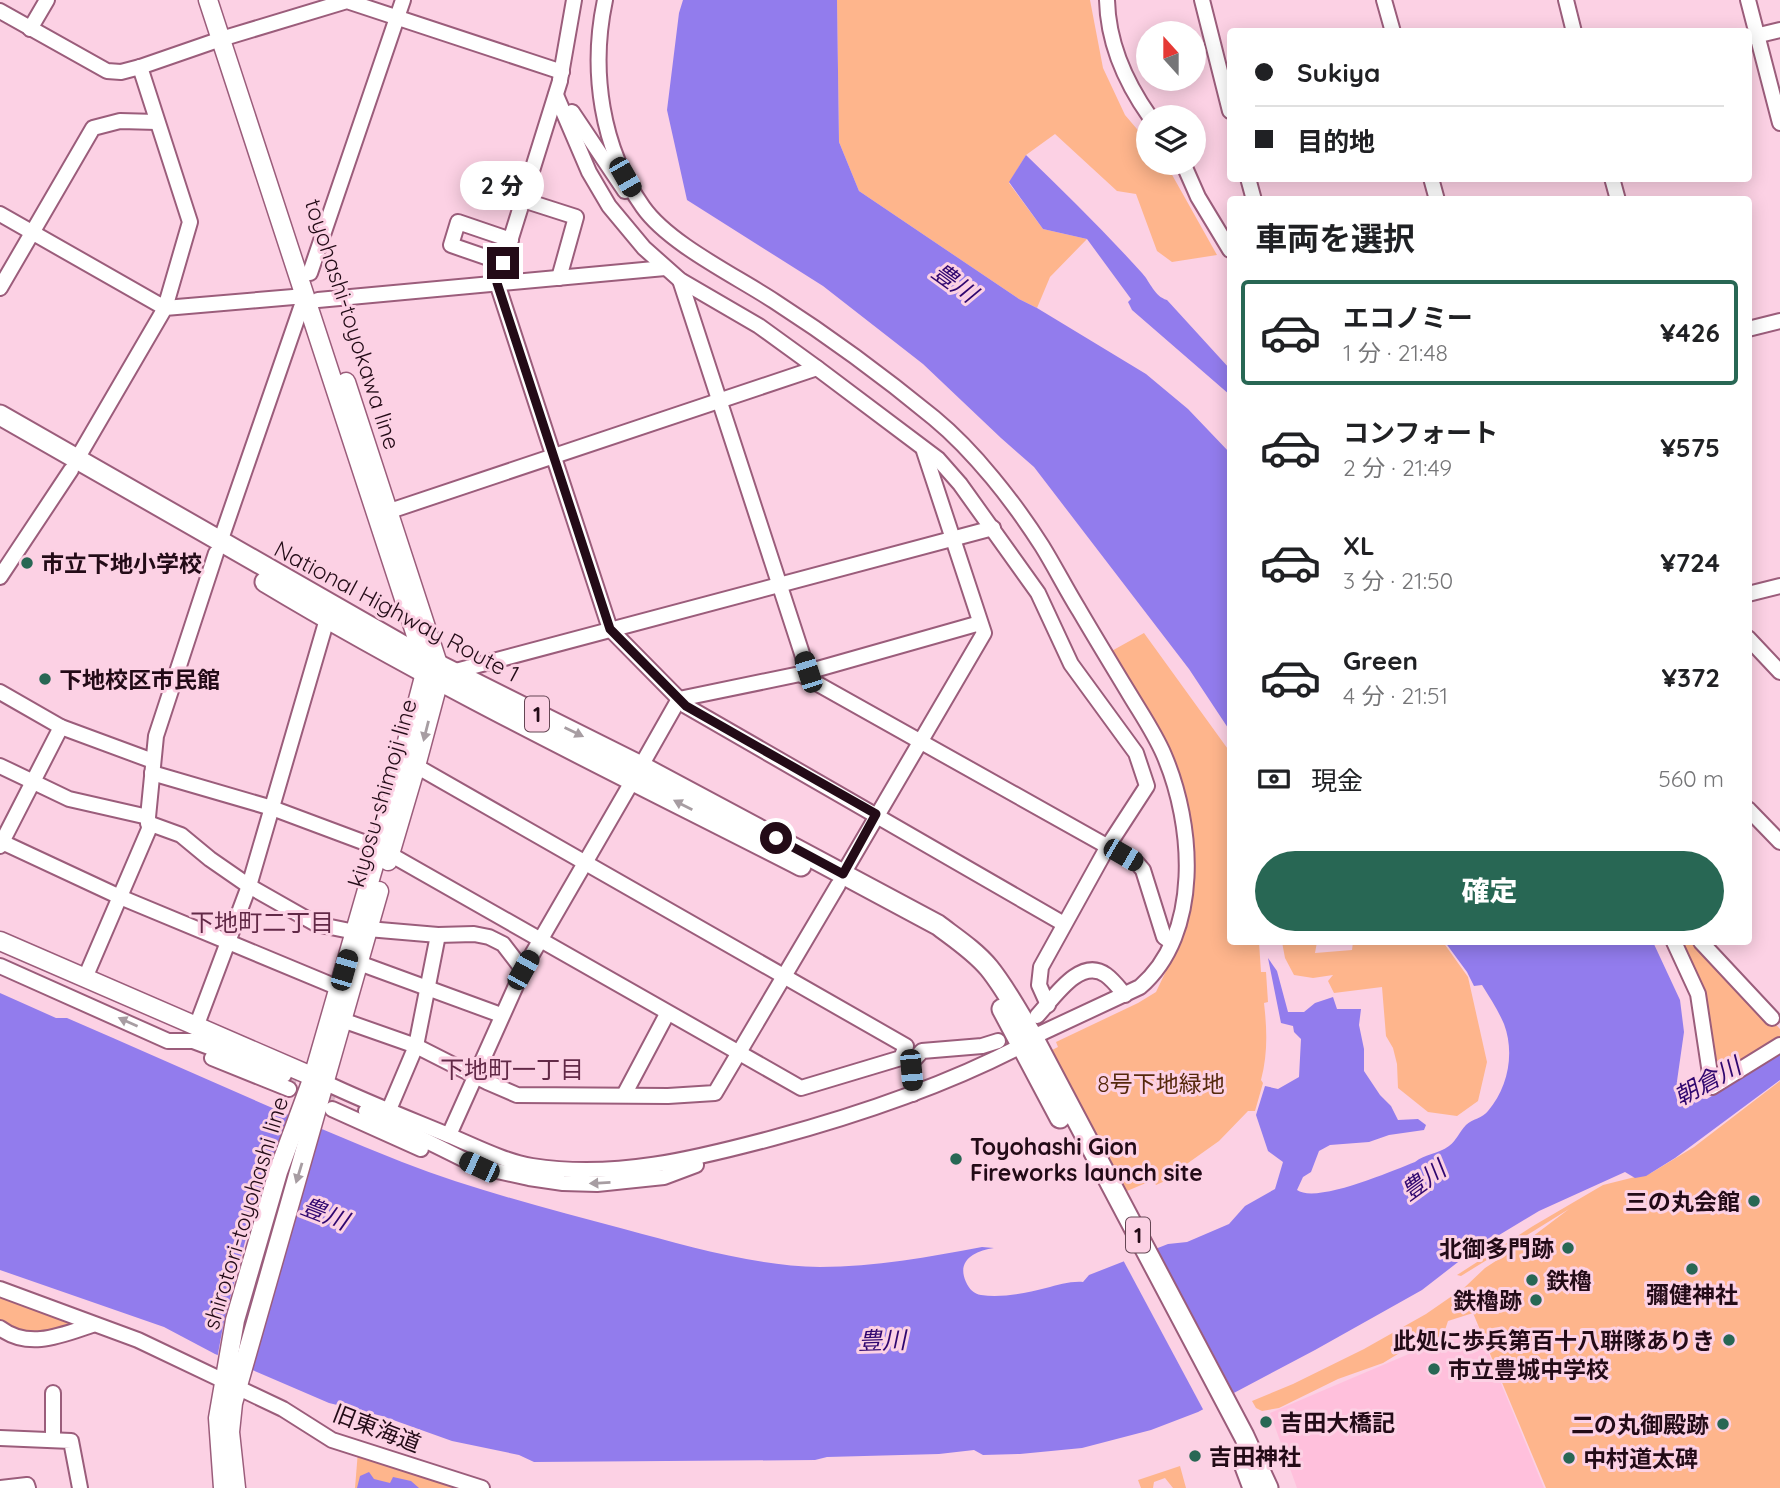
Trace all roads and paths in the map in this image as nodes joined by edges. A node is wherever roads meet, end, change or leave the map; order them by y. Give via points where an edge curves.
1 (47, 0) edge
2 (208, 0) edge
3 (221, 0) edge
4 (403, 0) edge
5 (574, 0) edge
6 (605, 0) edge
7 (1107, 0) edge
8 (1202, 0) edge
9 (1384, 0) edge
10 (1566, 0) edge
11 (1748, 0) edge
12 (320, 4) edge
13 (0, 11) edge
14 (398, 16) junction
15 (1392, 28) edge
16 (1573, 28) edge
17 (1752, 28) edge
18 (30, 29) junction
19 (1780, 30) edge
20 (227, 37) junction
21 (1753, 37) edge
22 (140, 67) junction
23 (559, 83) junction
24 (1227, 99) edge
25 (1143, 105) edge
26 (157, 122) junction
27 (1780, 123) edge
28 (1188, 175) edge
29 (636, 196) junction
30 (523, 200) junction
31 (0, 214) edge
32 (33, 232) junction
33 (510, 240) junction
34 (1227, 245) edge
35 (503, 263) junction
36 (665, 268) junction
37 (310, 273) junction
38 (559, 278) junction
39 (680, 279) junction
40 (497, 283) junction
41 (0, 288) edge
42 (312, 298) junction
43 (165, 308) junction
44 (1780, 321) edge
45 (1752, 328) edge
46 (817, 368) junction
47 (720, 400) junction
48 (0, 415) edge
49 (0, 429) edge
50 (924, 450) junction
51 (553, 456) junction
52 (74, 465) junction
53 (390, 511) junction
54 (993, 528) junction
55 (952, 540) junction
56 (218, 547) junction
57 (0, 576) edge
58 (780, 584) junction
59 (1780, 586) edge
60 (1752, 593) edge
61 (327, 619) junction
62 (980, 623) junction
63 (610, 629) junction
64 (1752, 642) edge
65 (436, 669) junction
66 (1780, 672) edge
67 (804, 673) junction
68 (0, 692) edge
69 (679, 699) junction
70 (61, 727) junction
71 (920, 742) junction
72 (0, 766) edge
73 (416, 766) junction
74 (153, 767) junction
75 (637, 773) junction
76 (34, 783) junction
77 (272, 808) junction
78 (1752, 813) edge
79 (876, 814) junction
80 (148, 820) junction
81 (1780, 842) edge
82 (1, 844) edge
83 (1108, 846) junction
84 (384, 850) junction
85 (586, 862) junction
86 (841, 880) junction
87 (249, 886) junction
88 (120, 897) junction
89 (1064, 925) junction
90 (362, 930) junction
91 (438, 935) junction
92 (540, 939) junction
93 (0, 941) edge
94 (1171, 942) junction
95 (229, 943) junction
96 (1675, 945) edge
97 (1704, 945) edge
98 (359, 963) junction
99 (0, 966) edge
100 (523, 970) junction
101 (784, 976) junction
102 (85, 978) junction
103 (339, 988) junction
104 (428, 988) junction
105 (1125, 995) junction
106 (1048, 1005) junction
107 (667, 1014) junction
108 (501, 1015) junction
109 (1037, 1016) dead end
110 (1777, 1019) edge
111 (342, 1020) junction
112 (197, 1027) junction
113 (998, 1041) dead end
114 (1780, 1045) edge
115 (416, 1046) junction
116 (1030, 1047) junction
117 (738, 1054) junction
118 (475, 1074) junction
119 (320, 1080) junction
120 (286, 1082) tunnel mouth
121 (913, 1094) junction
122 (624, 1095) junction
123 (324, 1104) junction
124 (388, 1112) junction
125 (449, 1136) junction
126 (712, 1154) junction
127 (0, 1289) edge
128 (92, 1325) junction
129 (1, 1331) edge
130 (231, 1383) junction
131 (53, 1392) dead end
132 (1232, 1424) junction
133 (0, 1438) edge
134 (53, 1440) junction
135 (0, 1488) edge
136 (28, 1488) edge
137 (79, 1488) edge
138 (223, 1488) edge
139 (236, 1488) edge
140 (482, 1488) edge
141 (1253, 1488) edge
142 (1268, 1488) edge

1 - 18 street
2 - 20 main road, toyohashi-toyokawa line
3 - 20 main road, toyohashi-toyokawa line
4 - 14 street
5 - 23 street
6 - 29 street via 598,46 603,107 614,152
7 - 25 street via 1118,57
8 - 24 street
9 - 15 street
10 - 16 street
11 - 17 street
12 - 14 street via 347,1
12 - 20 street
13 - 18 street
14 - 23 street
14 - 37 street
18 - 22 street via 107,71
19 - 21 street
20 - 22 street
20 - 37 main road, toyohashi-toyokawa line
20 - 42 main road, toyohashi-toyokawa line
21 - 27 street
22 - 26 street
23 - 29 street via 575,120 625,191
23 - 30 street
23 - 36 street via 589,172 627,230
26 - 32 street via 120,121 93,128
26 - 43 street via 190,222
28 - 34 street
29 - 94 street via 671,234 838,343 936,419 974,458 1041,546 1152,731 1174,783 1183,829 1185,876 1182,909
30 - 33 street
30 - 38 street via 576,217
31 - 32 street
32 - 41 street
32 - 43 street
33 - 35 street
33 - 35 street via 458,222 451,245
35 - 40 street
36 - 38 street
36 - 39 street
37 - 42 main road, toyohashi-toyokawa line
38 - 40 street
39 - 46 street via 759,326
39 - 47 street
40 - 42 street
40 - 51 street
42 - 43 street
42 - 53 main road, toyohashi-toyokawa line
42 - 56 street
42 - 65 main road, toyohashi-toyokawa line
43 - 52 street
44 - 45 street
46 - 47 street
46 - 50 street
47 - 51 street
47 - 58 street
48 - 52 highway, National Highway Route 1 / 1
49 - 52 highway, National Highway Route 1 / 1
50 - 54 street via 938,459
50 - 55 street
51 - 53 street
51 - 63 street
52 - 56 highway, National Highway Route 1 / 1
52 - 57 street
53 - 65 main road, toyohashi-toyokawa line
54 - 55 street
54 - 83 street via 1038,593 1071,664 1140,762 1147,786
55 - 58 street
55 - 62 street
56 - 61 highway, National Highway Route 1 / 1
56 - 65 highway, National Highway Route 1 / 1
56 - 74 street via 156,736
58 - 63 street
58 - 67 street
59 - 60 street
61 - 65 highway, National Highway Route 1 / 1
61 - 77 street
62 - 67 street
62 - 71 street via 984,633
63 - 65 street
63 - 69 street
64 - 66 street
65 -> 73 main road, kiyosu-shimoji line
65 - 75 highway, National Highway Route 1 / 1
65 - 84 main road, kiyosu-shimoji line
67 - 69 street
67 - 71 street
68 - 70 street
69 - 75 street
69 - 79 street
70 - 74 street
70 - 76 street
71 - 79 street
71 - 83 street
72 - 76 street
73 - 84 main road, kiyosu-shimoji line
73 - 85 street
74 - 77 street
74 - 80 street
75 - 85 street
75 - 86 highway, National Highway Route 1 / 1
76 - 80 street via 69,799
76 - 82 street
77 - 84 street
77 - 87 street
78 - 81 street
79 - 86 street
79 - 89 street
80 - 87 street via 181,835
80 - 88 street via 149,829
82 - 88 street
83 - 89 street
83 - 94 street via 1143,870 1164,937
84 - 90 main road, kiyosu-shimoji line
84 - 92 street
85 - 92 street
85 - 101 street
86 - 101 street
86 - 116 highway, National Highway Route 1 / 1 via 934,935 963,960
87 - 90 street via 316,924
87 - 95 street
88 - 95 street
88 - 102 street
89 - 106 street via 1038,976
90 - 91 street
90 - 98 main road, kiyosu-shimoji line
90 - 103 main road, kiyosu-shimoji line
91 - 100 street via 489,937 503,944
91 - 104 street
92 - 100 street
92 - 107 street
93 - 102 main road
94 - 105 street via 1154,974
95 - 103 street
95 - 112 street
96 - 114 street via 1698,994 1712,1087
97 - 110 street
98 - 104 street
98 - 111 main road, kiyosu-shimoji line
120 -> 99 street via 193,1041 168,1041
100 - 108 street
101 - 117 street
101 - 117 street via 906,1046 901,1058 801,1088
102 - 112 main road
103 - 119 main road, kiyosu-shimoji line
104 - 108 street
104 - 115 street
105 - 106 street via 1107,975 1083,971
105 - 116 street
106 - 109 street
107 - 117 street
107 - 122 street
108 - 118 street
111 - 115 street
111 - 119 main road, kiyosu-shimoji line
112 - 119 main road
113 - 121 street via 922,1051 912,1062
115 - 118 street
115 - 124 street
116 - 121 street
116 - 132 highway, National Highway Route 1 / 1
117 - 122 street via 715,1093
118 - 122 street via 517,1095
118 - 125 street
119 - 123 main road, shirotori-toyohashi line
119 - 124 street
121 - 126 street
126 -> 123 street via 664,1177 563,1183 479,1167
123 - 130 main road, shirotori-toyohashi line
124 - 125 street
125 - 126 street via 530,1166 577,1170 646,1168
127 - 128 street, 旧東海道
128 - 129 street via 41,1341
128 - 130 street, 旧東海道 via 138,1340
130 - 138 main road, shirotori-toyohashi line via 218,1418
130 - 139 main road, shirotori-toyohashi line
130 - 140 street, 旧東海道 via 332,1440
131 - 134 street
132 - 141 highway, National Highway Route 1 / 1
132 - 142 highway, National Highway Route 1 / 1
133 - 134 street
134 - 137 street via 71,1441
135 - 136 street

